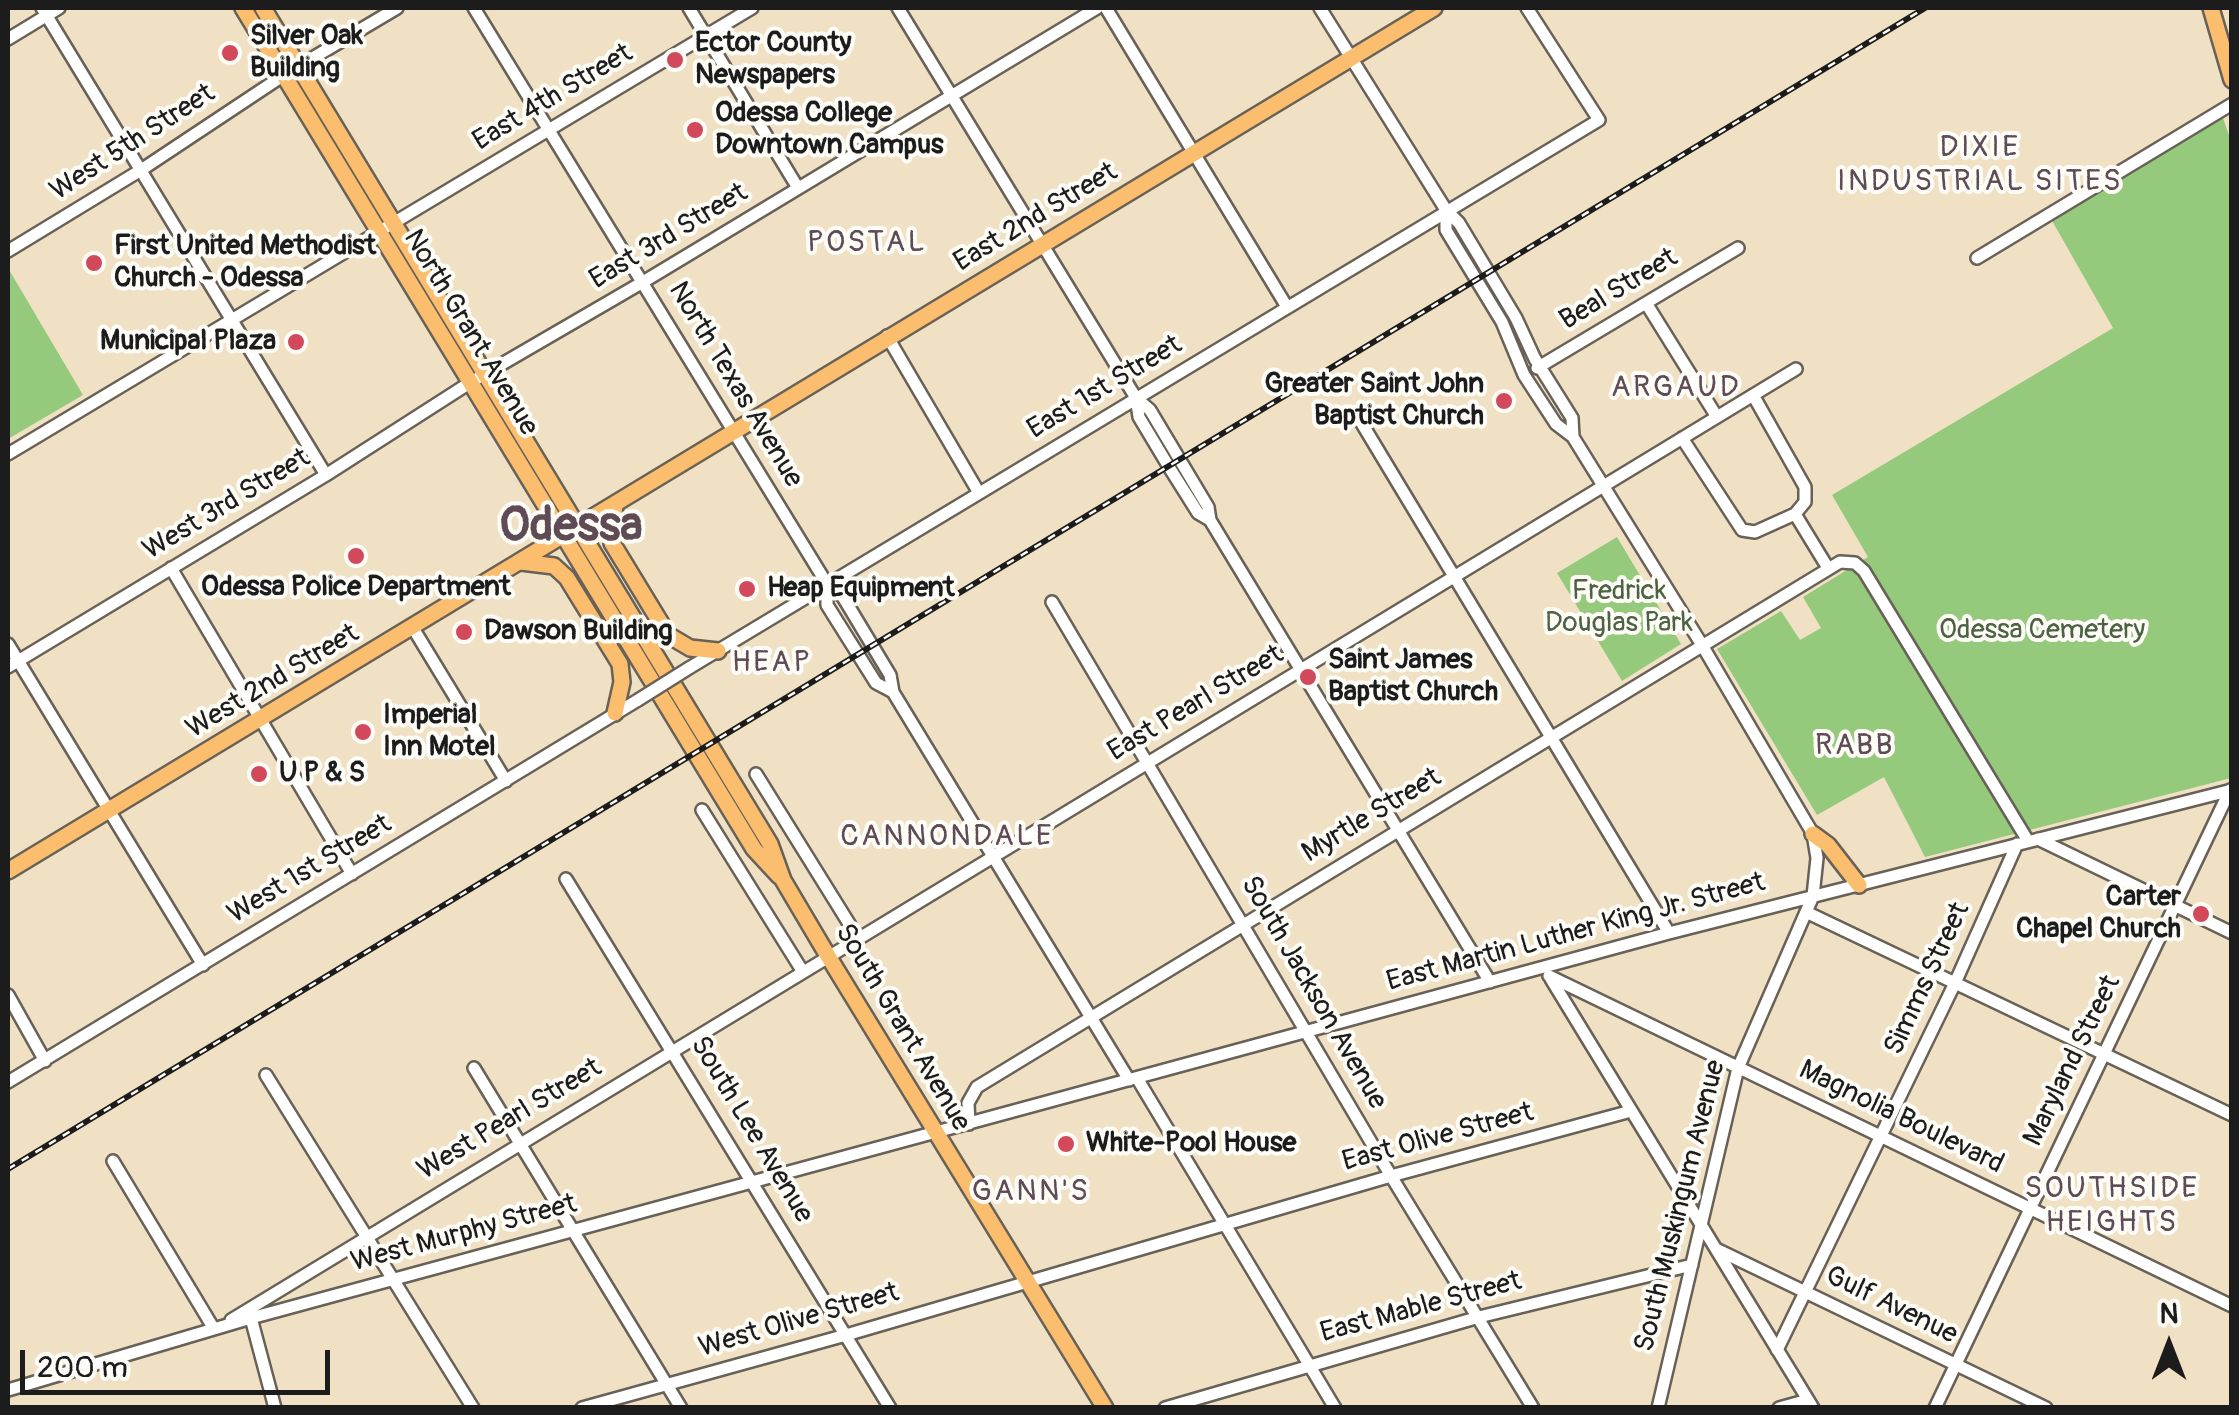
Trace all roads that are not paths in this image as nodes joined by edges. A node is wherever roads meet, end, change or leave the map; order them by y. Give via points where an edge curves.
1 (59, 8) edge
2 (243, 8) edge
3 (264, 8) edge
4 (396, 8) edge
5 (474, 8) edge
6 (689, 8) edge
7 (752, 8) edge
8 (898, 8) edge
9 (1096, 8) edge
10 (1106, 8) edge
11 (1320, 8) edge
12 (1434, 8) edge
13 (1526, 8) edge
14 (2211, 8) edge
15 (44, 11) edge
16 (705, 35) junction
17 (8, 39) edge
18 (1352, 58) junction
19 (299, 66) junction
20 (284, 75) junction
21 (2232, 80) edge
22 (952, 95) junction
23 (2232, 104) edge
24 (550, 129) junction
25 (1195, 152) junction
26 (140, 170) junction
27 (798, 188) junction
28 (1446, 210) junction
29 (386, 226) junction
30 (1042, 244) junction
31 (1738, 248) dead end
32 (8, 251) edge
33 (1977, 258) dead end
34 (644, 282) junction
35 (1646, 303) junction
36 (1286, 306) junction
37 (231, 319) junction
38 (887, 336) junction
39 (1539, 366) junction
40 (1796, 369) dead end
41 (1524, 375) junction
42 (478, 378) junction
43 (1753, 395) junction
44 (1136, 398) junction
45 (1358, 417) dead end
46 (1717, 417) junction
47 (735, 432) junction
48 (1573, 436) junction
49 (1682, 438) junction
50 (8, 454) edge
51 (326, 474) junction
52 (1604, 485) junction
53 (979, 493) junction
54 (615, 506) junction
55 (1795, 514) junction
56 (571, 532) junction
57 (521, 562) junction
58 (171, 568) junction
59 (1828, 568) junction
60 (1454, 577) junction
61 (828, 584) junction
62 (1052, 602) dead end
63 (413, 628) junction
64 (8, 644) edge
65 (1702, 646) junction
66 (718, 651) junction
67 (13, 664) edge
68 (1301, 670) junction
69 (661, 680) joint
70 (638, 700) joint
71 (615, 713) junction
72 (261, 718) junction
73 (1551, 737) junction
74 (1148, 762) junction
75 (756, 774) dead end
76 (506, 780) junction
77 (2231, 790) edge
78 (107, 810) junction
79 (702, 810) dead end
80 (1398, 830) junction
81 (1813, 834) junction
82 (2028, 842) junction
83 (993, 856) junction
84 (8, 872) edge
85 (352, 874) junction
86 (566, 880) dead end
87 (1858, 884) junction
88 (1814, 896) junction
89 (2175, 905) junction
90 (1806, 912) junction
91 (1244, 923) junction
92 (1669, 933) junction
93 (2232, 933) edge
94 (858, 938) junction
95 (828, 956) junction
96 (203, 965) junction
97 (803, 972) junction
98 (1546, 972) junction
99 (1490, 982) junction
100 (1955, 983) junction
101 (8, 995) edge
102 (1090, 1016) junction
103 (1308, 1032) junction
104 (673, 1050) junction
105 (2104, 1054) junction
106 (45, 1060) junction
107 (474, 1068) dead end
108 (1738, 1068) junction
109 (266, 1075) dead end
110 (1133, 1079) junction
111 (8, 1082) edge
112 (1631, 1111) junction
113 (2232, 1116) edge
114 (970, 1124) junction
115 (936, 1132) junction
116 (1880, 1136) junction
117 (520, 1144) junction
118 (113, 1161) dead end
119 (1391, 1176) junction
120 (753, 1182) junction
121 (2030, 1208) junction
122 (1224, 1224) junction
123 (1701, 1225) junction
124 (573, 1231) junction
125 (368, 1235) junction
126 (1716, 1249) junction
127 (1692, 1265) junction
128 (395, 1279) junction
129 (1029, 1282) junction
130 (1805, 1292) junction
131 (2232, 1306) edge
132 (1479, 1317) junction
133 (252, 1318) junction
134 (216, 1328) junction
135 (846, 1335) junction
136 (1777, 1350) junction
137 (1308, 1364) junction
138 (1956, 1364) junction
139 (666, 1384) junction
140 (8, 1390) edge
141 (1810, 1404) edge
142 (276, 1408) edge
143 (473, 1408) edge
144 (582, 1408) edge
145 (681, 1408) edge
146 (890, 1408) edge
147 (1104, 1408) edge
148 (1165, 1408) edge
149 (1335, 1408) edge
150 (1533, 1408) edge
151 (1658, 1408) edge
152 (1779, 1408) edge
153 (1934, 1408) edge
154 (2046, 1408) edge

1 - 15 street
2 - 20 main road, North Grant Avenue
3 - 19 main road, North Grant Avenue
4 - 19 street, West 5th Street
5 - 24 street, North Texas Avenue
6 - 16 street
7 - 16 street, East 4th Street
8 - 22 street
9 - 22 street, East 3rd Street
10 - 25 street
11 - 18 street
12 - 18 main road, East 2nd Street
13 - 28 street, East 1st Street via 1598,120
14 - 21 main road
15 - 17 street
15 - 26 street
16 - 24 street, East 4th Street
16 - 27 street
18 - 25 main road, East 2nd Street
18 - 28 street
19 - 20 street, West 5th Street
19 - 29 main road, North Grant Avenue
20 - 26 street, West 5th Street
20 - 29 main road, North Grant Avenue
22 - 27 street, East 3rd Street
22 - 30 street
23 - 33 street
24 - 29 street, East 4th Street
24 - 34 street, North Texas Avenue
25 - 30 main road, East 2nd Street
25 - 36 street
26 - 32 street, West 5th Street
26 - 37 street
27 - 34 street, East 3rd Street
28 - 36 street, East 1st Street
28 - 39 street, South Muskingum Avenue
28 - 41 street, South Muskingum Avenue via 1446,230 1502,322
29 - 37 street, East 4th Street
29 - 42 main road, North Grant Avenue
30 - 38 main road, East 2nd Street
30 - 44 street
31 - 35 street, Beal Street
34 - 42 street, East 3rd Street
34 - 47 street, North Texas Avenue
35 - 39 street, Beal Street
35 - 46 street
36 - 44 street, East 1st Street
37 - 50 street, East 4th Street
37 - 51 street
38 - 47 main road, East 2nd Street
38 - 53 street
39 - 41 street, Beal Street
39 - 48 street, South Muskingum Avenue via 1572,418
40 - 43 street, East Pearl Street
41 - 48 street, South Muskingum Avenue via 1556,424
42 - 51 street, West 3rd Street
42 - 56 main road, North Grant Avenue
43 - 46 street, East Pearl Street
43 - 55 street via 1805,488 1805,502
44 - 53 street, East 1st Street
44 - 68 street via 1139,417 1169,468 1198,514 1210,520
45 - 60 street
46 - 49 street, East Pearl Street
47 - 54 main road, East 2nd Street
47 - 61 street, North Texas Avenue
48 - 52 street, South Muskingum Avenue
49 - 52 street, East Pearl Street
49 - 55 street via 1742,530 1755,532
51 - 58 street, West 3rd Street
52 - 60 street, East Pearl Street
52 - 65 street, South Muskingum Avenue
53 - 61 street, East 1st Street
54 - 56 main road, East 2nd Street
54 - 66 main road via 614,548 663,629 683,646
55 - 59 street
56 - 57 main road, West 2nd Street
56 - 69 main road, North Grant Avenue
57 - 63 main road, West 2nd Street
57 - 71 main road via 554,566 567,578 621,669
58 - 67 street, West 3rd Street
58 - 72 street
59 - 65 street, Myrtle Street
59 - 82 street via 1847,562 1864,571
60 - 68 street, East Pearl Street
60 - 73 street
61 - 66 street, East 1st Street
61 - 83 street, North Texas Avenue via 827,606 876,683 893,692
62 - 74 street, South Jackson Avenue
63 - 72 main road, West 2nd Street
63 - 76 street
64 - 67 street
65 - 73 street, Myrtle Street
65 - 81 street, South Muskingum Avenue
66 - 70 street, East 1st Street, bridge
67 - 78 street
68 - 74 street, East Pearl Street
68 - 80 street
69 - 95 main road, South Grant Avenue via 754,849 782,880
70 - 71 street, West 1st Street
71 - 76 street, West 1st Street
72 - 78 main road, West 2nd Street
72 - 85 street
73 - 80 street, Myrtle Street
73 - 92 street
74 - 83 street, East Pearl Street
74 - 91 street, South Jackson Avenue
75 - 94 street
76 - 85 street, West 1st Street
77 - 82 street, East Martin Luther King Jr. Street
77 - 89 street, Maryland Street
78 - 84 main road, West 2nd Street
78 - 96 street
79 - 97 street
80 - 91 street, Myrtle Street
80 - 99 street
81 - 87 main road
81 - 88 street, South Muskingum Avenue
82 - 87 street, East Martin Luther King Jr. Street
82 - 89 street
82 - 100 street, Simms Street
83 - 94 street, East Pearl Street
83 - 102 street, North Texas Avenue
85 - 96 street, West 1st Street
86 - 104 street, South Lee Avenue
87 - 88 street, East Martin Luther King Jr. Street
88 - 90 street, South Muskingum Avenue
88 - 92 street, East Martin Luther King Jr. Street
89 - 93 street
89 - 105 street, Maryland Street
90 - 100 street
90 - 108 street, South Muskingum Avenue
91 - 102 street, Myrtle Street
91 - 103 street, South Jackson Avenue
92 - 98 street, East Martin Luther King Jr. Street
94 - 95 street, East Pearl Street
95 - 97 street, West Pearl Street
95 - 115 main road, South Grant Avenue
96 - 106 street, West 1st Street
97 - 104 street, West Pearl Street
98 - 99 street, East Martin Luther King Jr. Street
98 - 108 street, Magnolia Boulevard
98 - 112 street
99 - 103 street, East Martin Luther King Jr. Street
100 - 105 street
100 - 116 street, Simms Street
101 - 106 street
102 - 110 street, North Texas Avenue
102 - 114 street, Myrtle Street via 978,1087 968,1103
103 - 110 street, East Martin Luther King Jr. Street
103 - 119 street, South Jackson Avenue
104 - 117 street, West Pearl Street
104 - 120 street, South Lee Avenue
105 - 113 street
105 - 121 street, Maryland Street
106 - 111 street, West 1st Street
107 - 117 street
108 - 116 street, Magnolia Boulevard
108 - 123 street, South Muskingum Avenue
109 - 125 street
110 - 114 street, East Martin Luther King Jr. Street
110 - 122 street, North Texas Avenue
112 - 119 street, East Olive Street
112 - 123 street
114 - 115 street, East Martin Luther King Jr. Street
115 - 120 street, West Murphy Street
115 - 129 main road, South Grant Avenue
116 - 121 street, Magnolia Boulevard
116 - 130 street, Simms Street
117 - 124 street
117 - 125 street, West Pearl Street
118 - 134 street
119 - 122 street, East Olive Street
119 - 132 street, South Jackson Avenue
120 - 124 street, West Murphy Street
120 - 135 street, South Lee Avenue
121 - 131 street, Magnolia Boulevard
121 - 138 street, Maryland Street
122 - 129 street, East Olive Street
122 - 137 street, North Texas Avenue
123 - 126 street
123 - 127 street, South Muskingum Avenue
124 - 128 street, West Murphy Street
124 - 139 street
125 - 128 street
125 - 134 street, West Pearl Street
126 - 130 street, Gulf Avenue
126 - 136 street
127 - 132 street, East Mable Street
127 - 151 street, South Muskingum Avenue
128 - 133 street, West Murphy Street
128 - 143 street
129 - 135 street, West Olive Street
129 - 147 main road, South Grant Avenue
130 - 136 street, Simms Street
130 - 138 street, Gulf Avenue
132 - 137 street, East Mable Street
132 - 150 street, South Jackson Avenue
133 - 134 street, West Murphy Street
133 - 142 street
134 - 140 street, West Murphy Street
135 - 139 street, West Olive Street
135 - 146 street, South Lee Avenue
136 - 141 street
137 - 148 street, East Mable Street
137 - 149 street, North Texas Avenue
138 - 153 street, Maryland Street
138 - 154 street, Gulf Avenue
139 - 144 street, West Olive Street
139 - 145 street
141 - 152 street

